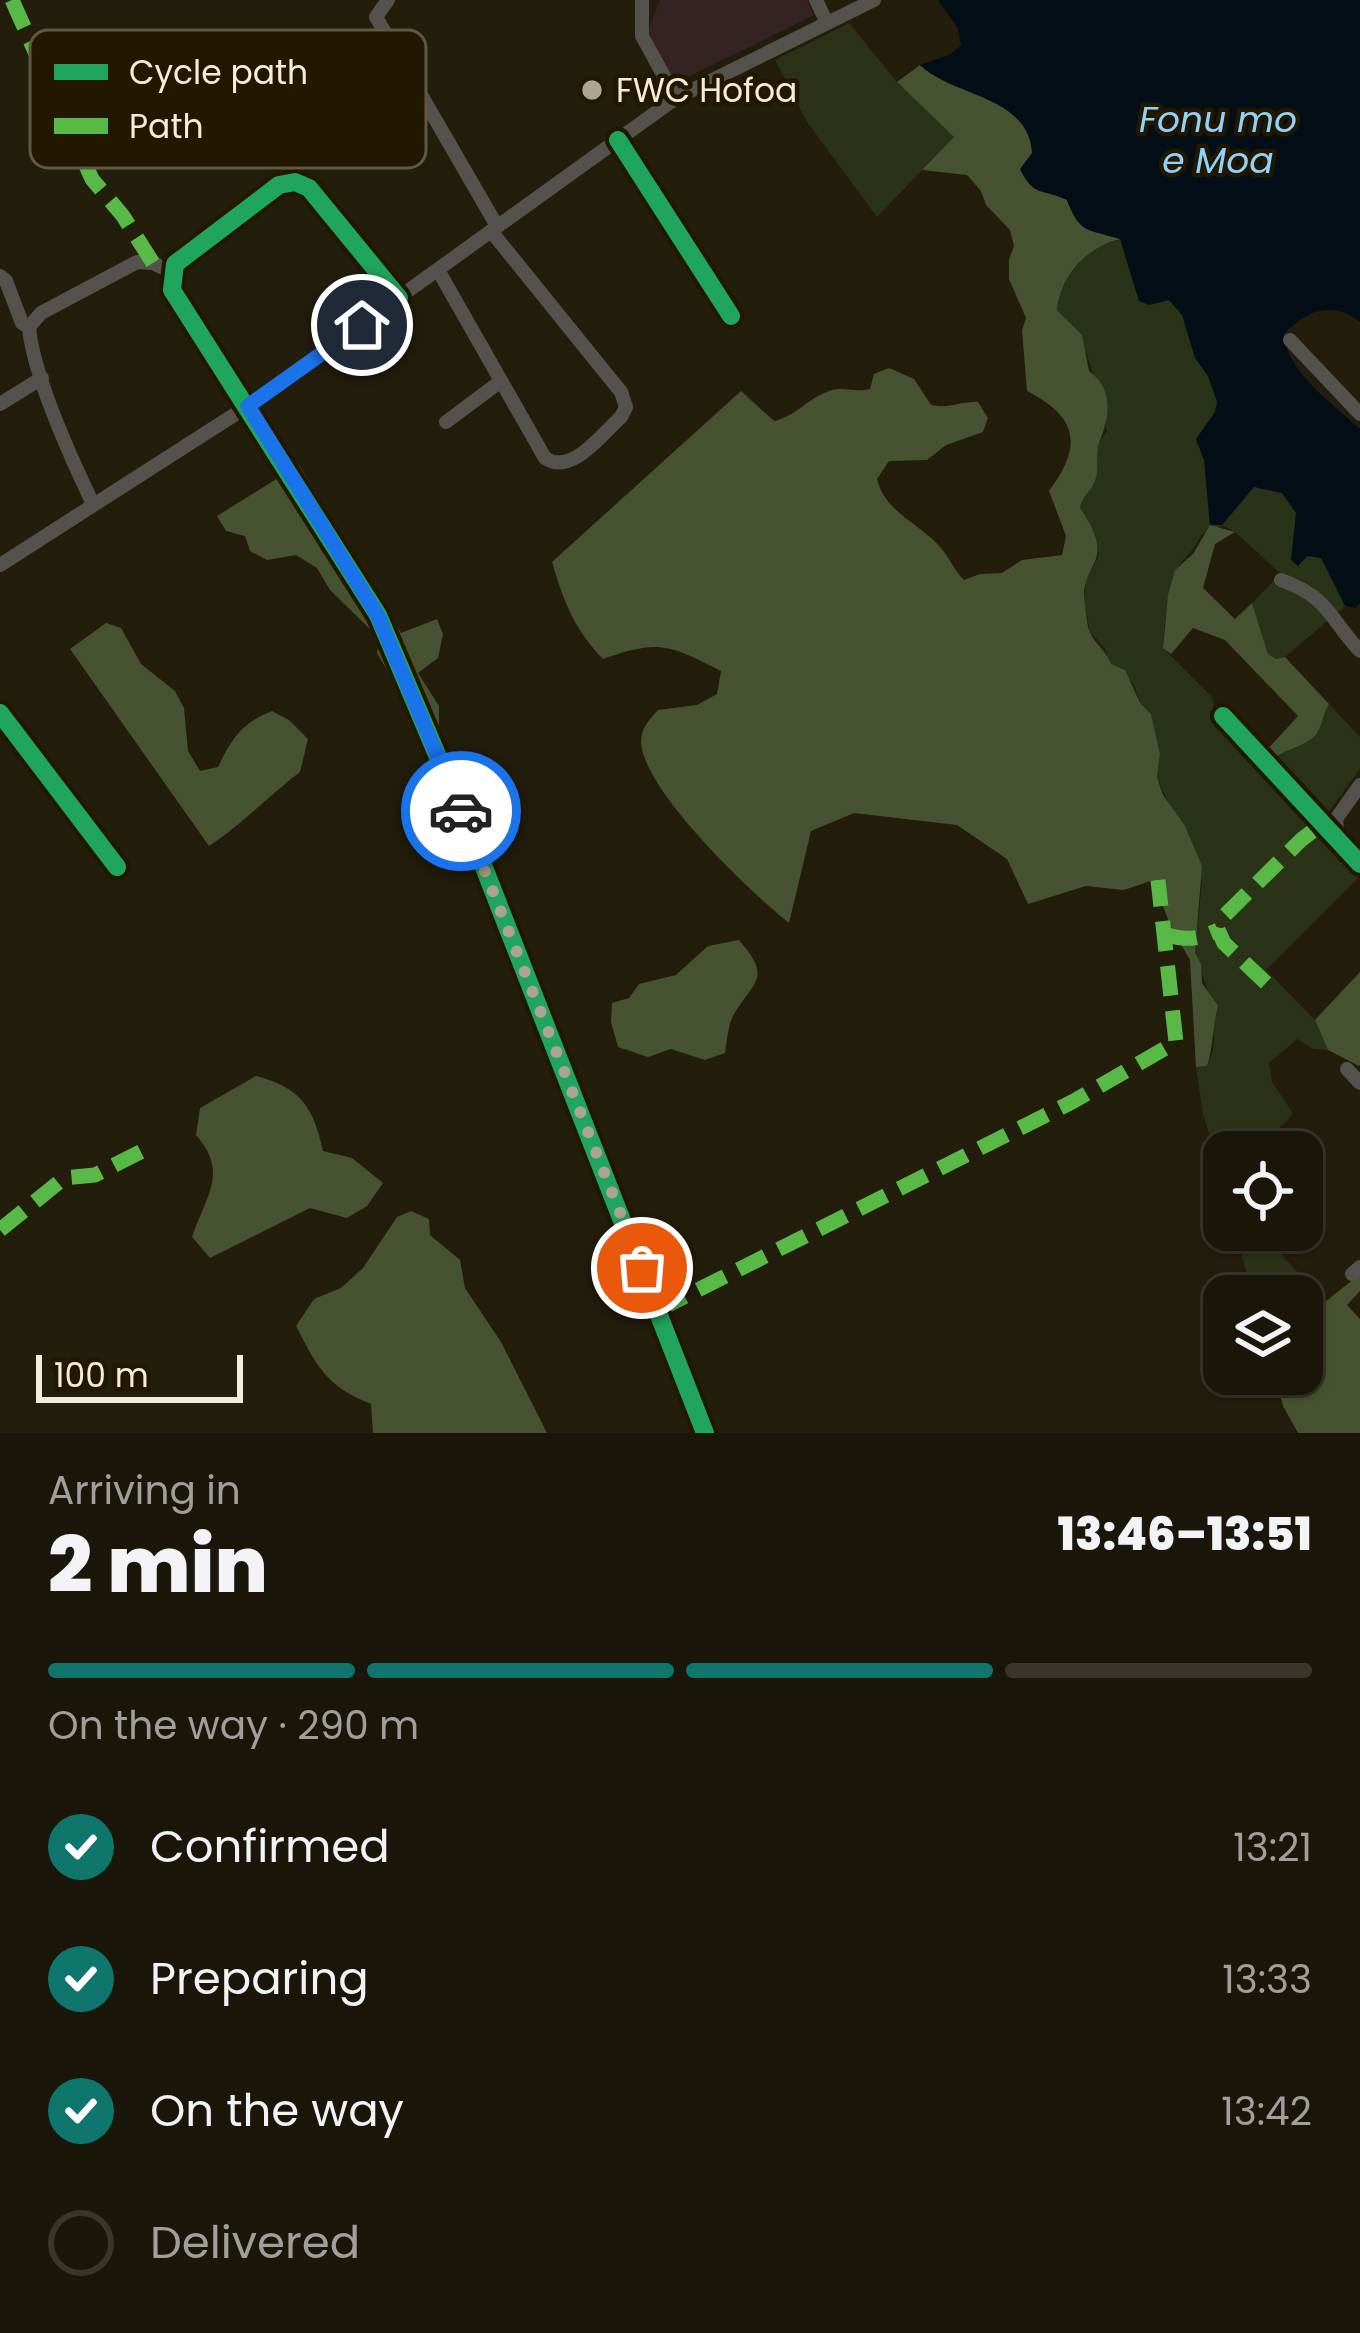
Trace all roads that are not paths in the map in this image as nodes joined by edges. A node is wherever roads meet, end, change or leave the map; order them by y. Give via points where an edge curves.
1 (388, 0) edge
2 (642, 0) edge
3 (816, 0) edge
4 (874, 0) edge
5 (827, 23) junction
6 (383, 30) edge
7 (676, 98) junction
8 (426, 106) edge
9 (619, 140) junction
10 (494, 228) junction
11 (438, 270) junction
12 (171, 272) junction
13 (0, 276) edge
14 (399, 298) junction
15 (731, 316) dead end
16 (29, 327) junction
17 (1290, 340) dead end
18 (42, 378) junction
19 (501, 381) junction
20 (0, 404) edge
21 (248, 406) junction
22 (1360, 414) edge
23 (446, 422) dead end
24 (93, 504) junction
25 (0, 565) edge
26 (1281, 580) dead end
27 (1360, 651) edge
28 (0, 713) edge
29 (1223, 716) dead end
30 (1360, 784) edge
31 (1338, 840) junction
32 (1360, 864) edge
33 (117, 867) dead end
34 (1347, 1069) dead end
35 (1360, 1083) edge
36 (705, 1433) edge

1 - 6 street via 376,17
2 - 7 street via 643,36
3 - 5 street
4 - 5 street
5 - 7 street
7 - 9 street
8 - 10 street
9 - 10 street
9 - 15 street
10 - 11 street
10 - 19 street via 626,407 568,464 556,465
11 - 14 street
11 - 19 street
12 - 14 street via 279,185 295,182 309,188
12 - 16 street via 136,262 40,313
12 - 21 street via 172,290
13 - 16 street
14 - 21 street
16 - 18 street
17 - 22 street
18 - 20 street
18 - 24 street
19 - 23 street
21 - 24 street
21 - 36 street via 378,616
24 - 25 street
26 - 27 street via 1308,590
28 - 33 street
29 - 31 street
30 - 31 street via 1336,819
31 - 32 street
34 - 35 street

